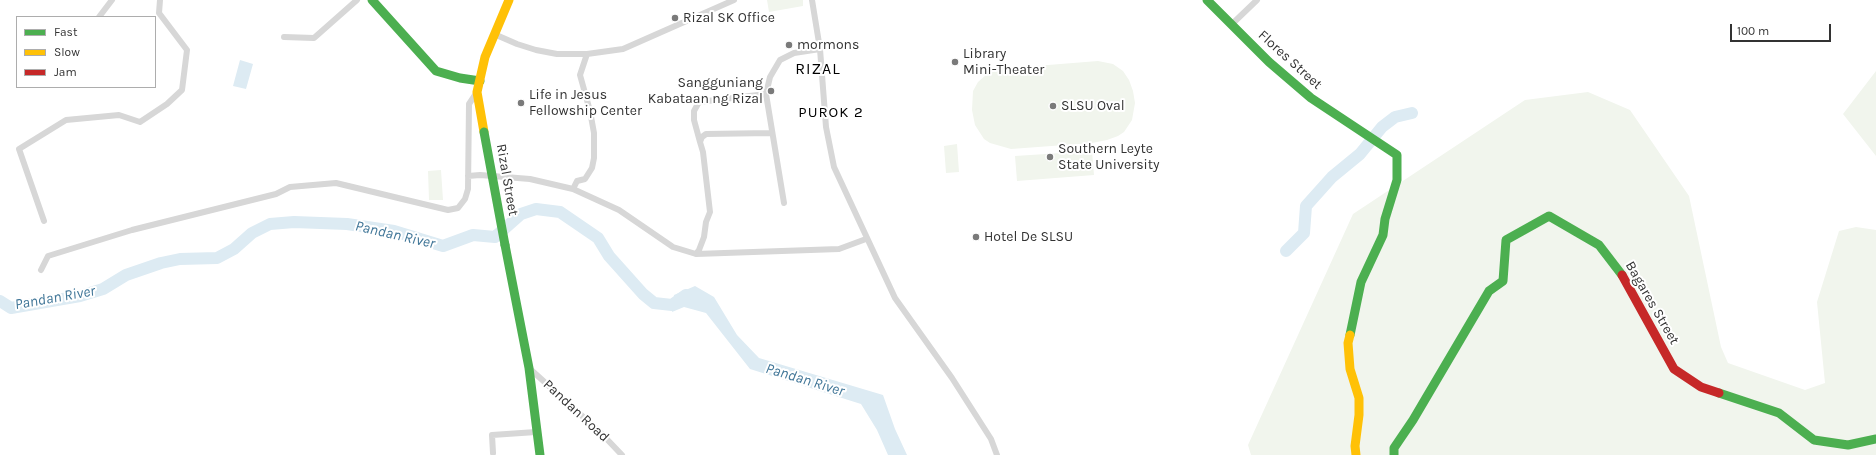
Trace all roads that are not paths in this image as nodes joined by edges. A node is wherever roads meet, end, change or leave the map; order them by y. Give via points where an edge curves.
1 (112, 0) edge
2 (160, 0) edge
3 (357, 0) edge
4 (372, 0) edge
5 (509, 0) edge
6 (734, 0) edge
7 (812, 0) edge
8 (1207, 0) edge
9 (1257, 0) edge
10 (99, 16) edge
11 (1231, 25) junction
12 (494, 34) junction
13 (284, 37) dead end
14 (820, 49) junction
15 (587, 54) junction
16 (480, 81) junction
17 (477, 92) junction
18 (766, 94) junction
19 (771, 133) junction
20 (700, 142) junction
21 (468, 176) junction
22 (573, 189) junction
23 (784, 203) dead end
24 (44, 221) dead end
25 (866, 238) junction
26 (696, 254) junction
27 (41, 270) dead end
28 (529, 368) junction
29 (536, 432) junction
30 (1876, 439) edge
31 (493, 453) dead end
32 (540, 455) edge
33 (622, 455) edge
34 (997, 455) edge
35 (1356, 455) edge
36 (1394, 455) edge

1 - 10 street
2 - 24 street via 159,13 187,50 182,90 167,104 140,122 119,115 66,120 20,149
3 - 13 street via 314,38
4 - 16 street via 436,71
5 - 12 street, Rizal Street
6 - 15 street via 623,49
7 - 14 street
8 - 11 street, Flores Street
9 - 11 street
11 - 35 street, Flores Street via 1311,98 1397,156 1397,180 1385,219 1383,235 1361,282 1348,343 1350,369 1359,398
12 - 15 street via 536,50 556,54
12 - 16 street, Rizal Street via 485,57
14 - 18 street via 794,53 780,60 770,77
14 - 25 street via 826,127 834,167
15 - 22 street via 580,75 594,133 594,158 592,168 585,179 577,181
16 - 17 street, Rizal Street
17 - 21 street via 469,104
17 - 28 street, Rizal Street, bridge
18 - 19 street
18 - 20 street via 699,102 694,111 694,120
19 - 20 street via 706,134
19 - 23 street
20 - 26 street via 710,212 704,238
21 - 22 street via 530,179
21 - 27 street via 465,199 458,208 448,210 336,184 290,187 276,194 132,230 48,256
22 - 26 street via 619,210 673,247
25 - 26 street via 839,249
25 - 34 street via 895,298 952,378 991,439
28 - 29 street, Rizal Street
28 - 33 street, Pandan Road
29 - 31 street via 492,435
29 - 32 street, Rizal Street
30 - 36 street, Bagares Street via 1848,445 1814,440 1779,413 1701,387 1674,369 1626,280 1599,245 1548,216 1506,240 1503,281 1489,291 1394,448

